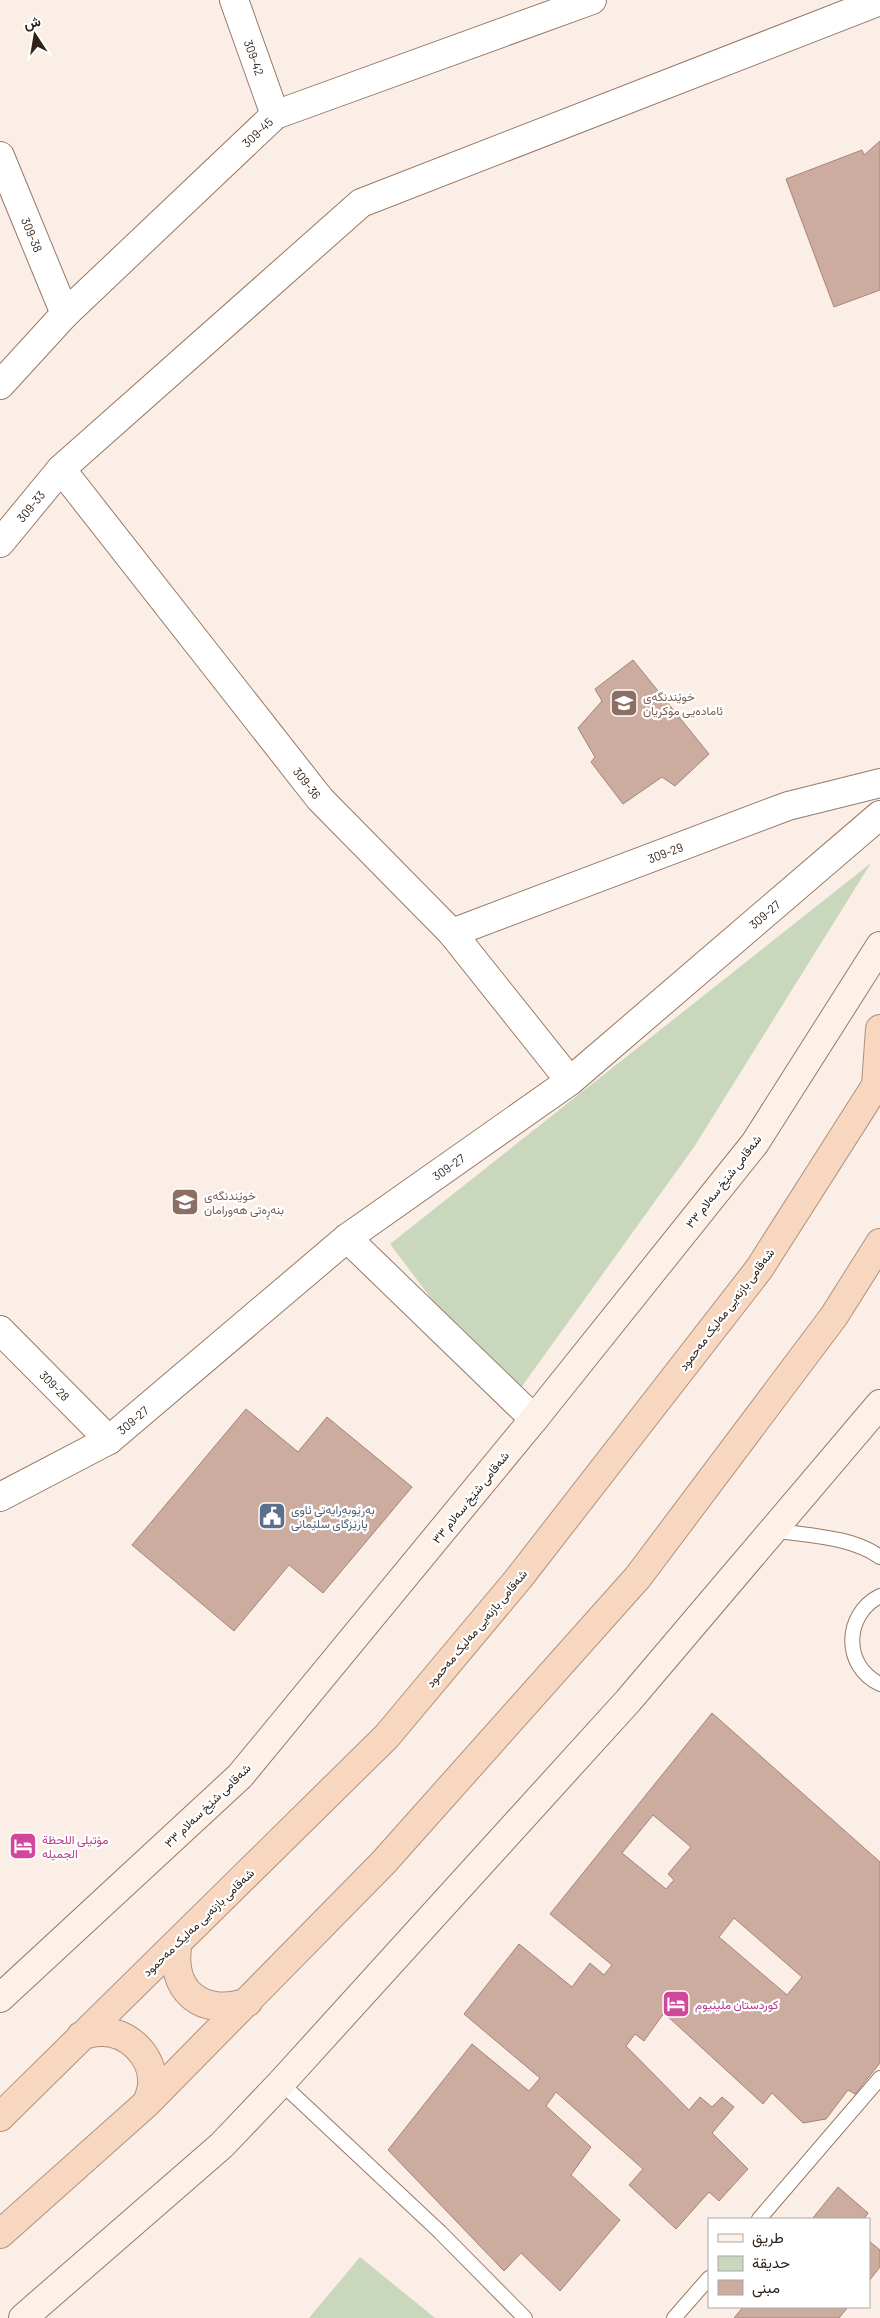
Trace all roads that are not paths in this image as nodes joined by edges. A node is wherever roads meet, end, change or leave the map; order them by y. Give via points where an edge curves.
1 (234, 0) edge
2 (592, 0) edge
3 (880, 1) edge
4 (274, 115) junction
5 (0, 156) edge
6 (65, 314) junction
7 (0, 385) edge
8 (61, 469) junction
9 (0, 543) edge
10 (880, 783) edge
11 (880, 815) edge
12 (452, 933) junction
13 (880, 946) edge
14 (880, 1029) edge
15 (570, 1081) junction
16 (878, 1082) edge
17 (347, 1238) junction
18 (880, 1243) edge
19 (0, 1330) edge
20 (880, 1404) edge
21 (534, 1419) junction
22 (109, 1440) junction
23 (0, 1497) edge
24 (774, 1530) junction
25 (880, 1557) edge
26 (880, 1596) edge
27 (880, 1684) edge
28 (178, 1942) junction
29 (2, 1991) edge
30 (248, 2002) junction
31 (81, 2036) junction
32 (880, 2078) edge
33 (281, 2082) junction
34 (147, 2103) junction
35 (0, 2117) edge
36 (761, 2218) edge
37 (0, 2234) edge
38 (708, 2279) edge
39 (22, 2318) edge
40 (525, 2318) edge
41 (674, 2318) edge

1 - 4 street, 309-42
2 - 4 street, 309-45
3 - 8 street, 309-33 via 361,203
4 - 6 street, 309-45
5 - 6 street, 309-38
6 - 7 street, 309-45
8 - 9 street, 309-33
8 - 12 street, 309-36 via 320,799
10 - 12 street, 309-29 via 788,806
11 - 15 street, 309-27
12 - 15 street, 309-36
13 - 21 main road, شەقامی شێخ سەلام ٣٣ via 755,1143
14 - 16 highway
15 - 17 street, 309-27
16 - 28 highway, شەقامی بازنەیی مەلیک مەحمود via 759,1269 518,1578 387,1736
17 - 21 street
17 - 22 street, 309-27
18 - 30 highway via 834,1316 638,1577 383,1863
19 - 22 street, 309-28
20 - 24 main road
21 - 29 main road, شەقامی شێخ سەلام ٣٣ via 240,1776
22 - 23 street, 309-27
24 - 25 lane via 843,1541
24 - 33 main road via 628,1701
26 - 27 lane via 860,1611 853,1625 851,1641 854,1656 862,1670
28 - 30 highway via 174,1959 186,1990 199,2001 215,2007 232,2008
28 - 31 highway, شەقامی بازنەیی مەلیک مەحمود
30 - 34 highway
31 - 34 highway via 101,2032 121,2035 138,2047 149,2063 152,2083
31 - 35 highway, شەقامی بازنەیی مەلیک مەحمود
32 - 36 lane
33 - 39 main road via 222,2145
33 - 40 lane via 440,2232
34 - 37 highway
38 - 41 lane

